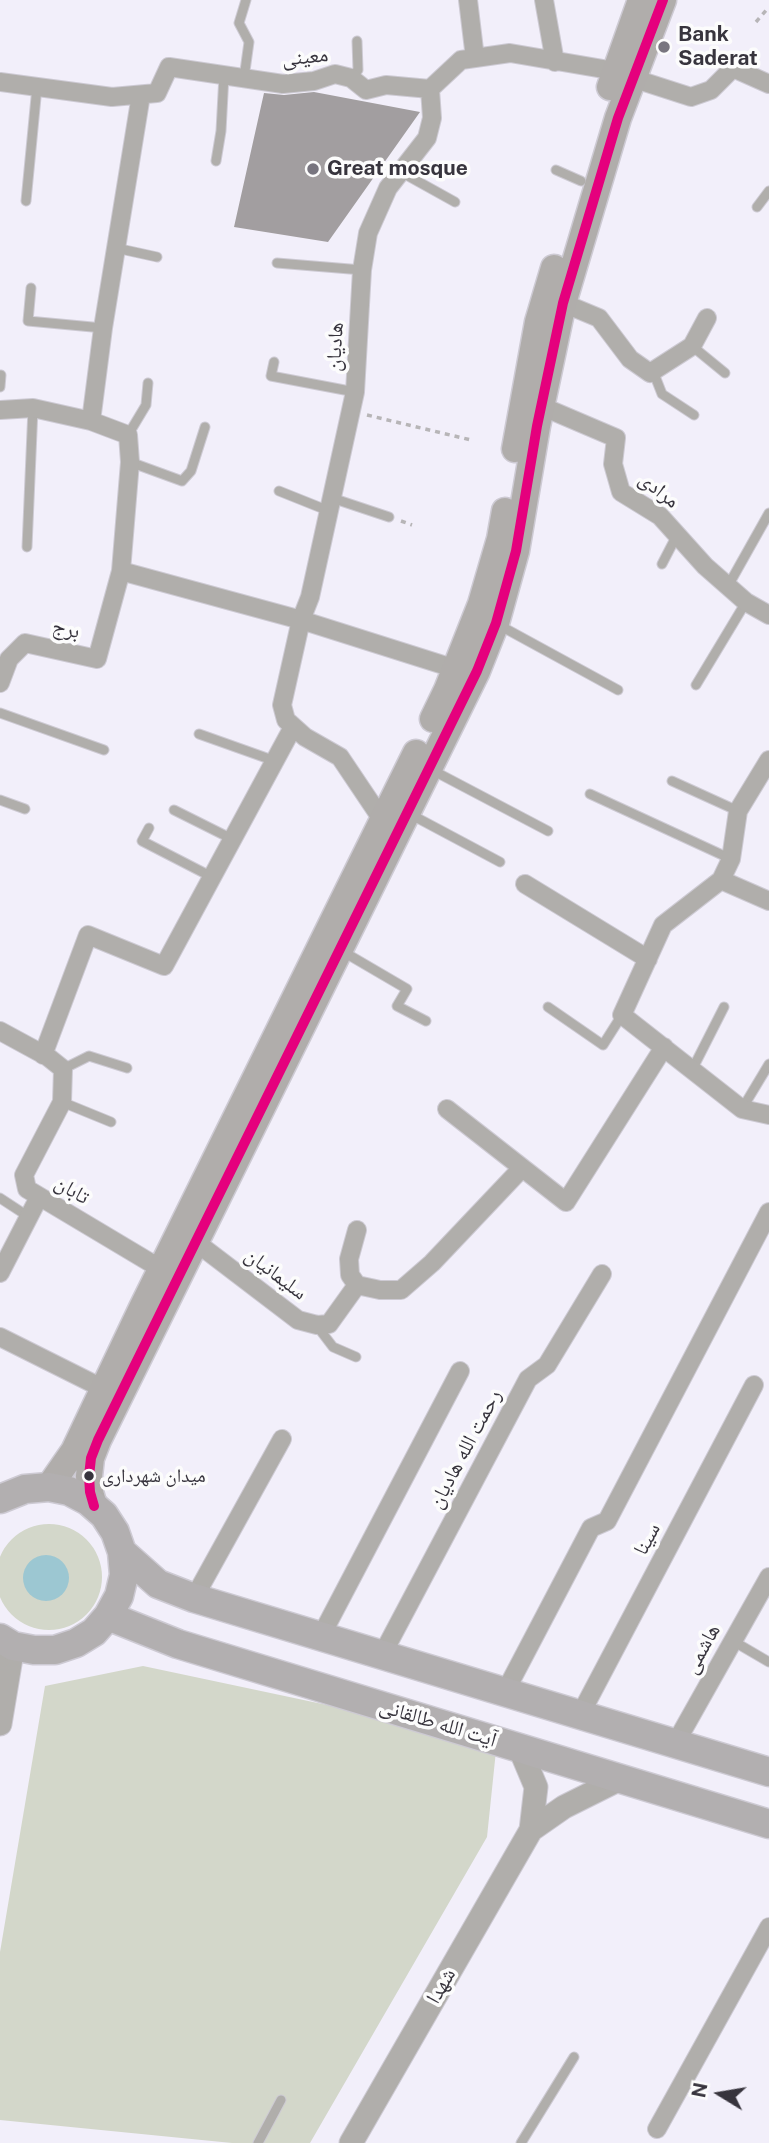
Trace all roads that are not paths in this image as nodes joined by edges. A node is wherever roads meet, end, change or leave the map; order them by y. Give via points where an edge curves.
1 (246, 0) edge
2 (468, 0) edge
3 (544, 0) edge
4 (641, 0) edge
5 (663, 0) edge
6 (357, 41) dead end
7 (475, 58) junction
8 (555, 62) junction
9 (224, 75) junction
10 (623, 75) junction
11 (244, 78) junction
12 (351, 78) junction
13 (0, 82) edge
14 (769, 84) edge
15 (37, 87) junction
16 (430, 89) junction
17 (141, 95) junction
18 (216, 161) dead end
19 (556, 170) dead end
20 (401, 172) junction
21 (581, 181) junction
22 (769, 191) edge
23 (26, 201) dead end
24 (455, 202) dead end
25 (757, 207) dead end
26 (116, 248) junction
27 (157, 257) dead end
28 (277, 263) dead end
29 (362, 270) junction
30 (32, 288) dead end
31 (562, 303) junction
32 (707, 318) dead end
33 (103, 328) junction
34 (692, 346) junction
35 (274, 362) dead end
36 (653, 371) junction
37 (724, 373) dead end
38 (1, 375) edge
39 (148, 383) dead end
40 (0, 387) edge
41 (355, 392) junction
42 (541, 407) junction
43 (33, 408) junction
44 (0, 411) edge
45 (694, 415) dead end
46 (91, 421) junction
47 (205, 427) dead end
48 (128, 435) junction
49 (130, 462) junction
50 (279, 491) dead end
51 (330, 505) junction
52 (769, 513) edge
53 (389, 517) dead end
54 (677, 535) junction
55 (27, 547) dead end
56 (662, 564) dead end
57 (121, 571) junction
58 (728, 586) junction
59 (746, 602) junction
60 (769, 615) edge
61 (302, 620) junction
62 (496, 623) junction
63 (5, 658) edge
64 (456, 668) junction
65 (0, 683) edge
66 (696, 685) dead end
67 (618, 690) dead end
68 (0, 713) edge
69 (293, 727) junction
70 (200, 734) dead end
71 (104, 750) dead end
72 (769, 760) edge
73 (275, 761) junction
74 (429, 768) junction
75 (672, 781) dead end
76 (590, 794) dead end
77 (0, 800) edge
78 (25, 809) dead end
79 (174, 810) dead end
80 (738, 811) junction
81 (396, 822) junction
82 (149, 828) dead end
83 (548, 831) dead end
84 (232, 839) junction
85 (731, 859) junction
86 (500, 862) dead end
87 (212, 877) junction
88 (721, 880) junction
89 (526, 884) dead end
90 (769, 901) edge
91 (340, 950) junction
92 (648, 959) junction
93 (548, 1007) dead end
94 (724, 1007) dead end
95 (622, 1015) junction
96 (426, 1021) dead end
97 (0, 1031) edge
98 (664, 1048) junction
99 (43, 1055) junction
100 (769, 1064) edge
101 (127, 1068) dead end
102 (63, 1069) junction
103 (692, 1070) junction
104 (62, 1102) junction
105 (447, 1109) dead end
106 (742, 1109) junction
107 (769, 1115) edge
108 (111, 1122) dead end
109 (522, 1168) junction
110 (39, 1197) junction
111 (0, 1198) edge
112 (769, 1212) edge
113 (29, 1217) junction
114 (357, 1230) dead end
115 (197, 1243) junction
116 (2, 1266) edge
117 (161, 1269) junction
118 (602, 1274) dead end
119 (357, 1286) junction
120 (317, 1325) junction
121 (0, 1337) edge
122 (356, 1357) dead end
123 (460, 1371) dead end
124 (754, 1385) dead end
125 (103, 1389) junction
126 (282, 1439) dead end
127 (49, 1487) junction
128 (0, 1499) edge
129 (94, 1506) junction
130 (122, 1552) junction
131 (769, 1577) edge
132 (194, 1598) junction
133 (108, 1616) junction
134 (321, 1636) junction
135 (733, 1641) junction
136 (6, 1642) edge
137 (382, 1655) junction
138 (769, 1662) edge
139 (505, 1692) junction
140 (580, 1715) junction
141 (0, 1724) edge
142 (675, 1744) junction
143 (520, 1749) junction
144 (769, 1772) edge
145 (620, 1779) junction
146 (769, 1824) edge
147 (531, 1830) junction
148 (769, 1927) edge
149 (574, 2057) dead end
150 (281, 2100) dead end
151 (657, 2129) dead end
152 (258, 2143) edge
153 (351, 2143) edge
154 (521, 2143) edge

1 - 11 lane via 239,23 248,42
2 - 7 street
3 - 8 street
4 - 10 main road
5 - 10 main road
6 - 12 lane via 358,70
7 - 8 street via 510,52
7 - 16 street via 461,60
8 - 10 street
9 - 11 street, معینی
9 - 17 street, معینی via 169,67 157,93
9 - 18 lane
10 - 14 street via 691,97 710,90 733,68
10 - 21 main road
10 - 31 main road
11 - 12 street, معینی via 283,84 335,74
12 - 16 street, معینی via 366,90 386,85
13 - 15 street
15 - 17 street via 111,97
15 - 23 lane
16 - 20 street, هادیان via 432,118 427,138
17 - 26 street
19 - 21 lane
20 - 24 lane
20 - 29 street, هادیان via 388,188 368,233
21 - 64 main road via 538,322 500,539
22 - 25 lane
26 - 27 lane
26 - 33 street
28 - 29 lane
29 - 41 street, هادیان
30 - 33 lane via 28,321
31 - 36 street via 599,318 630,359
31 - 42 main road
32 - 34 street
33 - 46 street
34 - 36 street
34 - 37 lane
35 - 41 lane via 271,376
36 - 45 lane via 662,394
38 - 40 lane
39 - 48 lane via 146,405
41 - 51 street, هادیان
42 - 54 street, مرادی via 616,438 612,464 621,492 660,516
42 - 62 main road via 516,551
43 - 44 street
43 - 46 street
43 - 55 lane
46 - 48 street
47 - 49 lane via 191,471 182,481
48 - 49 street
49 - 57 street
50 - 51 lane
51 - 53 lane
51 - 61 street, هادیان
52 - 58 lane
54 - 56 lane
54 - 58 street, مرادی
57 - 61 street
57 - 63 street, برج via 97,659 24,643
58 - 59 street, مرادی
59 - 60 street, مرادی
59 - 66 lane
61 - 64 street
61 - 69 street, هادیان via 282,705
62 - 67 lane
62 - 74 main road
63 - 65 street, برج
64 - 81 main road
68 - 71 lane
69 - 73 street
69 - 81 street via 340,757
70 - 73 lane
72 - 80 street
73 - 84 street
74 - 81 main road
74 - 83 lane
75 - 80 lane
76 - 85 lane
77 - 78 lane
79 - 84 lane
80 - 85 street
81 - 86 lane
81 - 91 main road
81 - 117 main road
82 - 87 lane via 142,841
84 - 87 street
85 - 88 street
87 - 99 street via 164,966 88,935
88 - 90 street
88 - 92 street via 663,925
89 - 92 street
91 - 96 lane via 407,989 397,1006
91 - 115 main road
92 - 95 street
93 - 95 lane via 603,1045
94 - 103 lane
95 - 98 street
97 - 99 street
98 - 103 street
98 - 109 street via 566,1202
99 - 102 street
100 - 106 lane
101 - 102 lane via 89,1056
102 - 104 street, تابان
103 - 106 street
104 - 108 lane
104 - 110 street, تابان via 24,1175 26,1189
105 - 109 street
106 - 107 street
109 - 119 street via 401,1290
110 - 113 street
110 - 117 street, تابان
111 - 113 lane
112 - 139 street via 607,1521 591,1528
113 - 116 street
114 - 119 street via 349,1259 350,1275
115 - 120 street, سلیمانیان via 298,1320
115 - 129 main road via 91,1458
117 - 125 main road
118 - 137 street, رحمت الله هادیان via 547,1365 528,1379
119 - 120 street, سلیمانیان via 329,1324
120 - 122 lane via 333,1347
121 - 125 street
123 - 134 street
124 - 140 street, سینا
125 - 127 main road via 74,1451
126 - 132 street
127 - 128 main road via 25,1489
127 - 129 main road via 69,1491
129 - 130 main road via 115,1532
130 - 132 main road via 158,1584
130 - 133 main road via 124,1575
131 - 135 street, هاشمی
132 - 134 main road
133 - 136 main road via 94,1632 55,1650
133 - 143 main road, آیت الله طالقانی via 178,1644
134 - 137 main road
135 - 138 lane
135 - 142 street, هاشمی
136 - 141 street
137 - 139 main road
139 - 140 main road
140 - 142 main road
142 - 144 main road
143 - 145 main road, آیت الله طالقانی
143 - 147 street via 536,1787
145 - 146 main road, آیت الله طالقانی
145 - 147 street via 564,1807
147 - 153 street, شهدا
148 - 151 street
149 - 154 lane
150 - 152 lane

